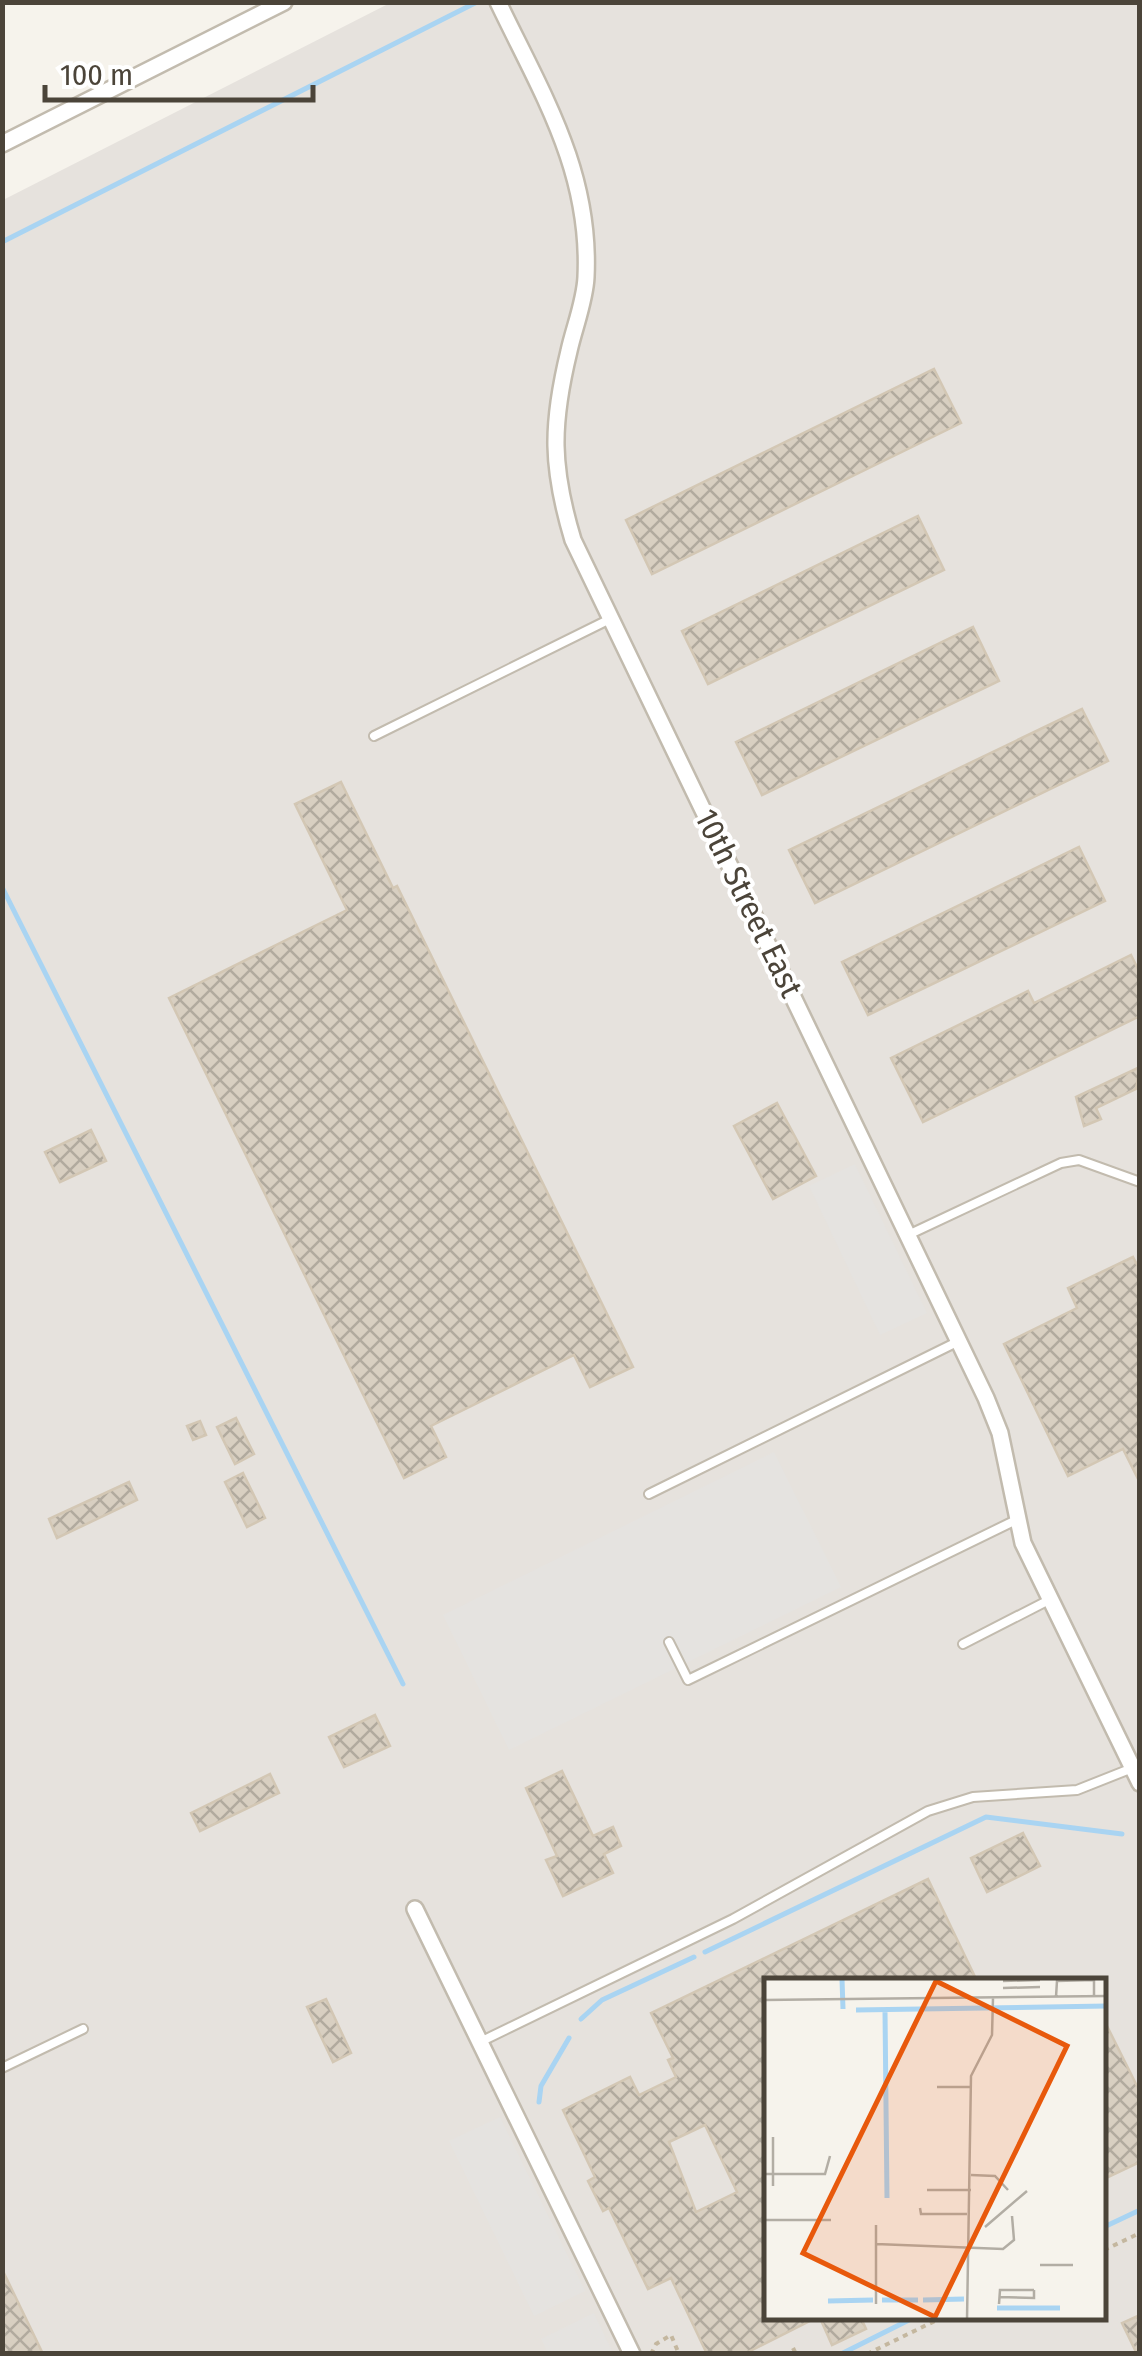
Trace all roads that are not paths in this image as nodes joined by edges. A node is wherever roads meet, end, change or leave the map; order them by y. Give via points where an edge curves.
1 (284, 2) edge
2 (498, 2) edge
3 (2, 144) edge
4 (610, 620) junction
5 (374, 736) dead end
6 (1140, 1182) edge
7 (908, 1235) junction
8 (959, 1341) junction
9 (649, 1494) dead end
10 (1016, 1520) junction
11 (1049, 1600) junction
12 (669, 1642) dead end
13 (963, 1644) dead end
14 (1137, 1772) edge
15 (415, 1909) dead end
16 (83, 2028) dead end
17 (480, 2042) junction
18 (2, 2068) edge
19 (632, 2354) edge

1 - 3 street
2 - 4 street, 10th Street East via 579,180 586,282 554,416 554,458 572,540
4 - 5 lane
4 - 7 street, 10th Street East
6 - 7 lane via 1079,1160 1061,1163
7 - 8 street, 10th Street East
8 - 9 lane
8 - 10 street, 10th Street East via 1000,1433
10 - 11 street, 10th Street East
10 - 12 lane via 688,1680
11 - 13 lane
11 - 14 street, 10th Street East
14 - 17 lane via 1078,1790 973,1798 928,1811 733,1919
15 - 17 street
16 - 18 lane
17 - 19 street

